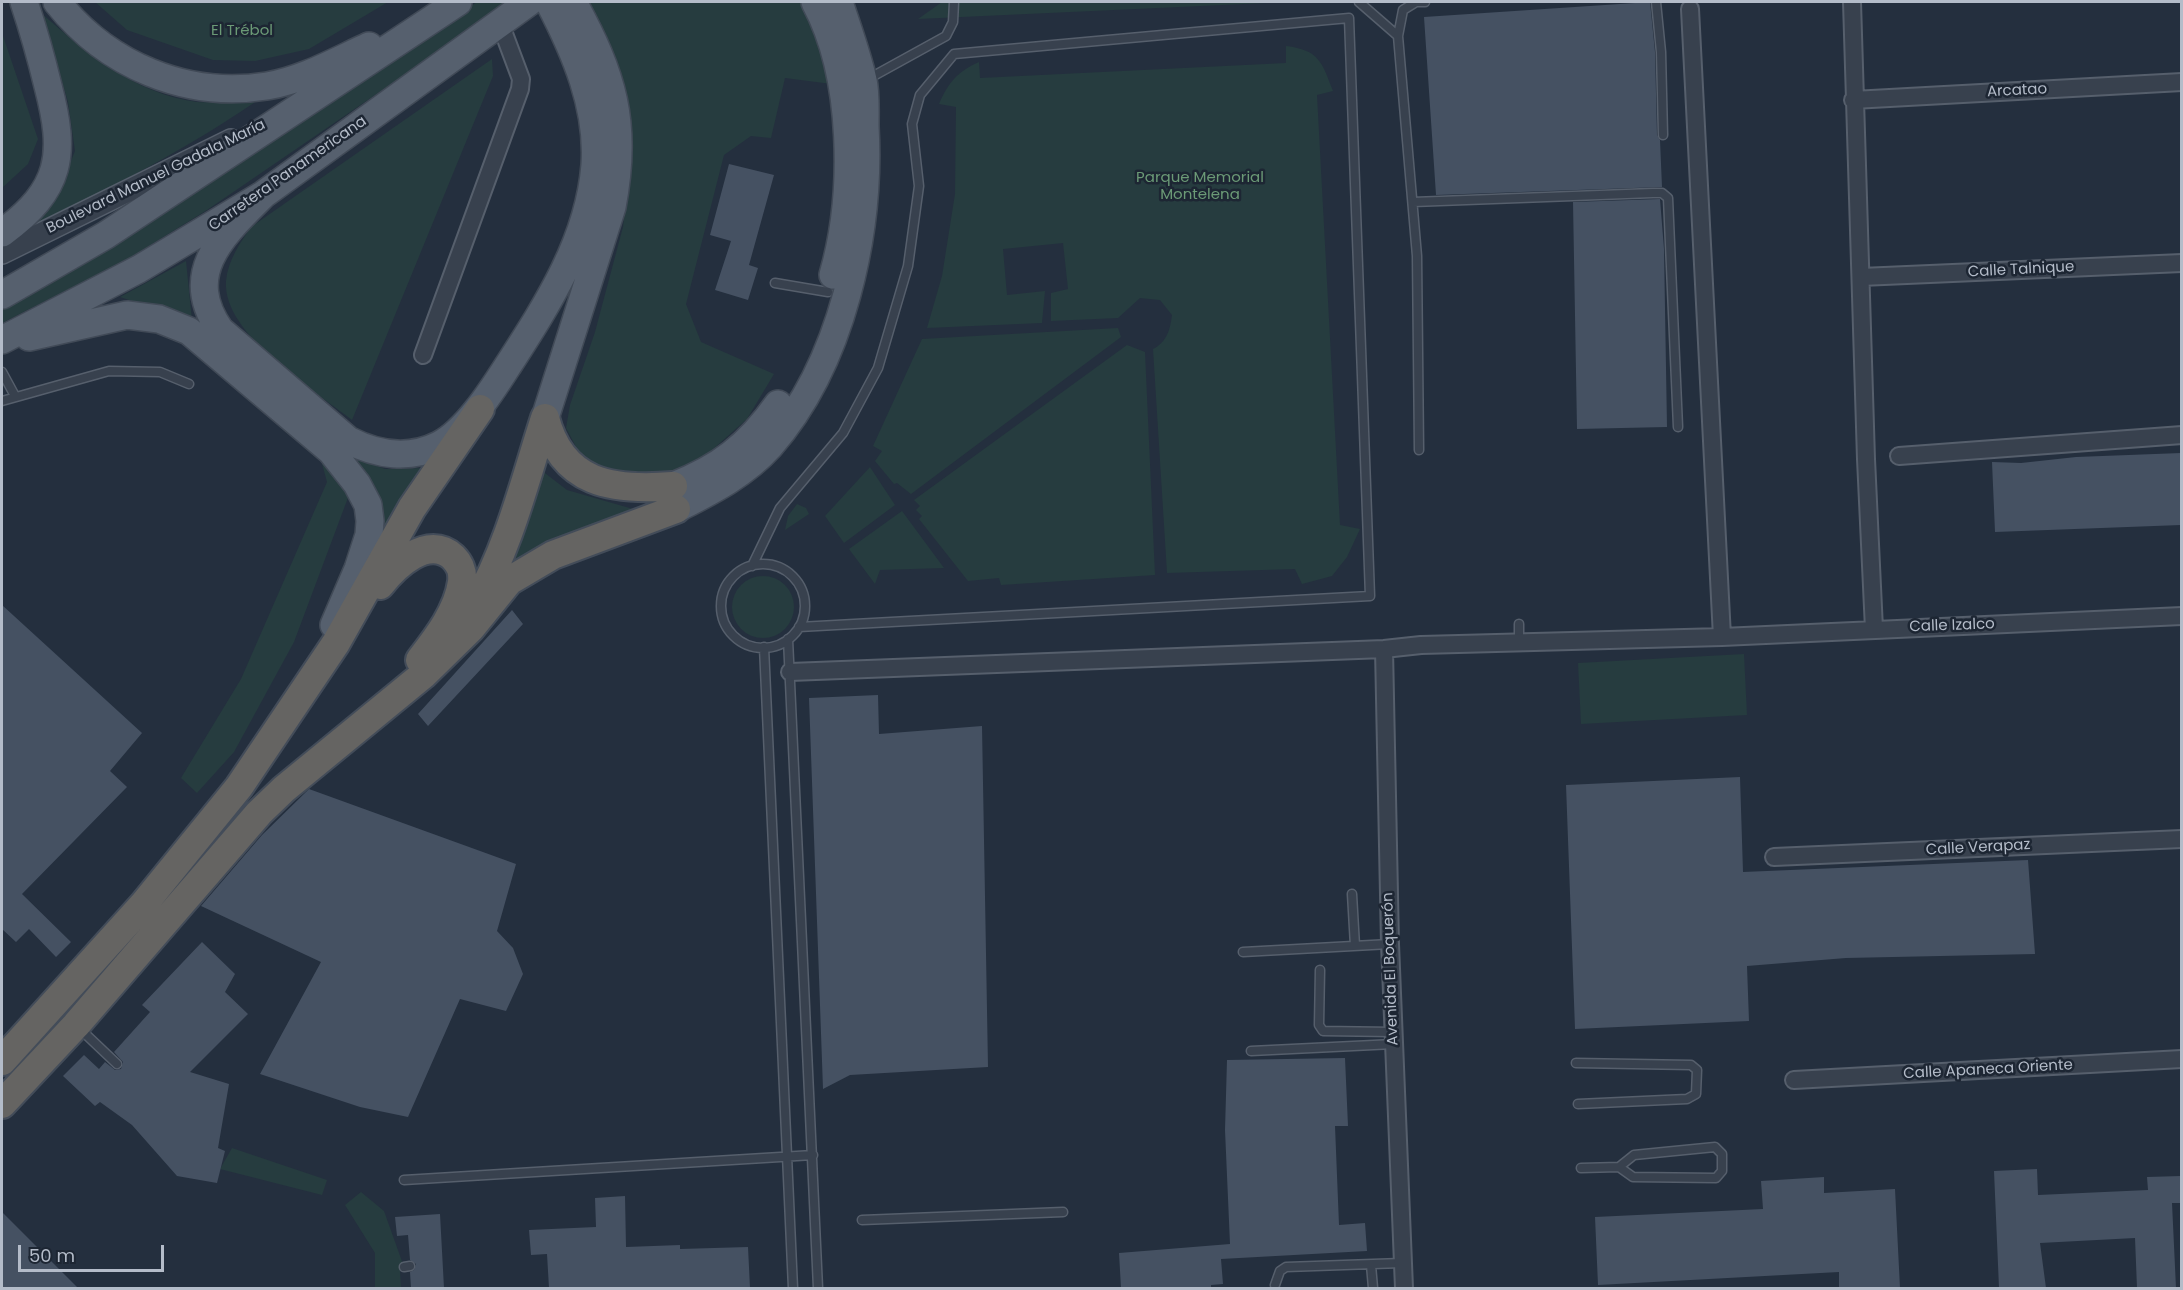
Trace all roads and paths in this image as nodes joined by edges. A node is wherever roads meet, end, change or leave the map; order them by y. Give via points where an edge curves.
1 (24, 2) edge
2 (57, 2) edge
3 (529, 2) edge
4 (815, 2) edge
5 (954, 2) edge
6 (1359, 2) edge
7 (1425, 2) edge
8 (1656, 2) edge
9 (1852, 2) edge
10 (453, 5) edge
11 (563, 6) edge
12 (1690, 9) dead end
13 (838, 17) edge
14 (500, 23) junction
15 (1398, 36) junction
16 (863, 81) junction
17 (2181, 82) edge
18 (1853, 100) junction
19 (310, 101) junction
20 (1663, 135) dead end
21 (264, 194) junction
22 (1413, 202) junction
23 (2, 233) edge
24 (2, 253) edge
25 (2181, 263) edge
26 (1861, 277) junction
27 (775, 283) dead end
28 (828, 292) junction
29 (2, 295) edge
30 (2, 342) edge
31 (423, 355) dead end
32 (2, 372) edge
33 (189, 384) dead end
34 (15, 396) junction
35 (2, 401) edge
36 (480, 409) junction
37 (544, 418) junction
38 (1678, 427) dead end
39 (2181, 435) edge
40 (1419, 450) dead end
41 (1899, 456) dead end
42 (709, 482) junction
43 (674, 498) junction
44 (752, 566) junction
45 (2181, 616) edge
46 (1519, 624) dead end
47 (799, 627) junction
48 (1874, 629) junction
49 (1722, 637) junction
50 (788, 639) junction
51 (1520, 643) junction
52 (336, 644) junction
53 (764, 647) junction
54 (1384, 650) junction
55 (790, 672) junction
56 (423, 675) junction
57 (313, 676) junction
58 (366, 723) junction
59 (2181, 839) edge
60 (1774, 857) dead end
61 (1352, 894) dead end
62 (1390, 944) junction
63 (1355, 946) junction
64 (1243, 952) dead end
65 (1320, 970) dead end
66 (76, 1024) junction
67 (1393, 1038) junction
68 (1251, 1051) dead end
69 (2181, 1059) edge
70 (2, 1061) edge
71 (1576, 1063) dead end
72 (117, 1064) dead end
73 (1794, 1080) dead end
74 (2, 1104) edge
75 (1578, 1104) dead end
76 (813, 1155) junction
77 (788, 1158) junction
78 (1618, 1167) junction
79 (1581, 1168) dead end
80 (404, 1180) dead end
81 (1063, 1212) dead end
82 (862, 1220) dead end
83 (1402, 1263) junction
84 (1371, 1264) junction
85 (1275, 1285) dead end
86 (793, 1288) edge
87 (818, 1288) edge
88 (1373, 1288) edge
89 (1404, 1288) edge

1 - 23 main road via 57,119 59,146 54,171 36,204
2 - 10 main road via 75,24 104,48 140,69 182,84 227,90 268,86 312,73
3 - 14 main road, Carretera Panamericana
4 - 13 main road
5 - 16 lane via 953,22 946,36
6 - 15 lane
7 - 15 lane via 1416,2 1403,10
8 - 20 lane
9 - 18 street
10 - 19 main road
11 - 36 main road via 588,93 595,164 590,201 562,276
11 - 37 main road via 598,50 609,80 619,131 619,171 612,207
12 - 49 street
13 - 16 main road
13 - 28 main road via 847,143 843,230
14 - 21 main road, Carretera Panamericana
14 - 31 street via 521,79 520,89
15 - 22 lane
16 - 42 main road via 865,207 855,267 834,330 791,418 769,447 740,473
17 - 18 street, Arcatao
18 - 26 street
19 - 24 street, Boulevard Manuel Gadala María
19 - 29 main road via 106,235
21 - 30 main road, Carretera Panamericana via 203,233
21 - 36 main road via 225,233 210,255 204,275 205,295 209,315 220,330 348,440 366,449 403,454 440,444
22 - 38 lane via 1665,195
22 - 40 lane
25 - 26 street, Calle Talnique
26 - 48 street
27 - 28 lane
28 - 42 main road via 786,394 763,426
30 - 57 main road via 127,315 159,319 189,331 331,451 357,484 368,506 369,535
32 - 34 lane
33 - 34 lane via 160,372 110,371
34 - 35 lane
36 - 52 highway via 412,508
37 - 43 highway via 556,448 580,474
37 - 56 highway via 488,584 457,634
39 - 41 street
42 - 43 main road
43 - 56 highway via 527,568 495,595 471,628
44 - 47 lane via 766,564 779,568 795,581 804,600
44 - 47 lane via 780,508 843,433 878,368 908,266 919,186 912,124 925,88 954,54 1349,18 1370,596
44 - 53 lane via 730,580 723,592 722,612 729,631 738,641
45 - 48 street, Calle Izalco
46 - 51 lane
47 - 50 lane
48 - 49 street, Calle Izalco
49 - 51 street, Calle Izalco
50 - 53 lane
50 - 55 lane
51 - 54 street, Calle Izalco via 1421,645
52 - 57 highway
52 - 58 highway via 401,562 414,554 440,550 458,562 462,583 441,630
53 - 77 lane
54 - 55 street, Calle Izalco
54 - 62 street, Avenida El Boquerón
55 - 76 lane
56 - 58 highway
57 - 70 highway via 239,787 201,836
58 - 66 highway via 260,813
59 - 60 street, Calle Verapaz
61 - 63 lane
62 - 63 lane
62 - 67 street, Avenida El Boquerón
63 - 64 lane
65 - 67 lane via 1319,1025 1323,1031
66 - 72 lane
66 - 74 highway
67 - 68 lane
67 - 83 street, Avenida El Boquerón
69 - 73 street, Calle Apaneca Oriente
71 - 75 lane via 1691,1065 1697,1070 1696,1094 1687,1099
76 - 77 lane
76 - 87 lane
77 - 80 lane
77 - 86 lane
78 - 78 lane via 1634,1177 1716,1178 1722,1171 1722,1154 1715,1147 1635,1155
78 - 79 lane
81 - 82 lane
83 - 84 lane
83 - 89 street, Avenida El Boquerón
84 - 85 lane via 1286,1268 1280,1271
84 - 88 lane

